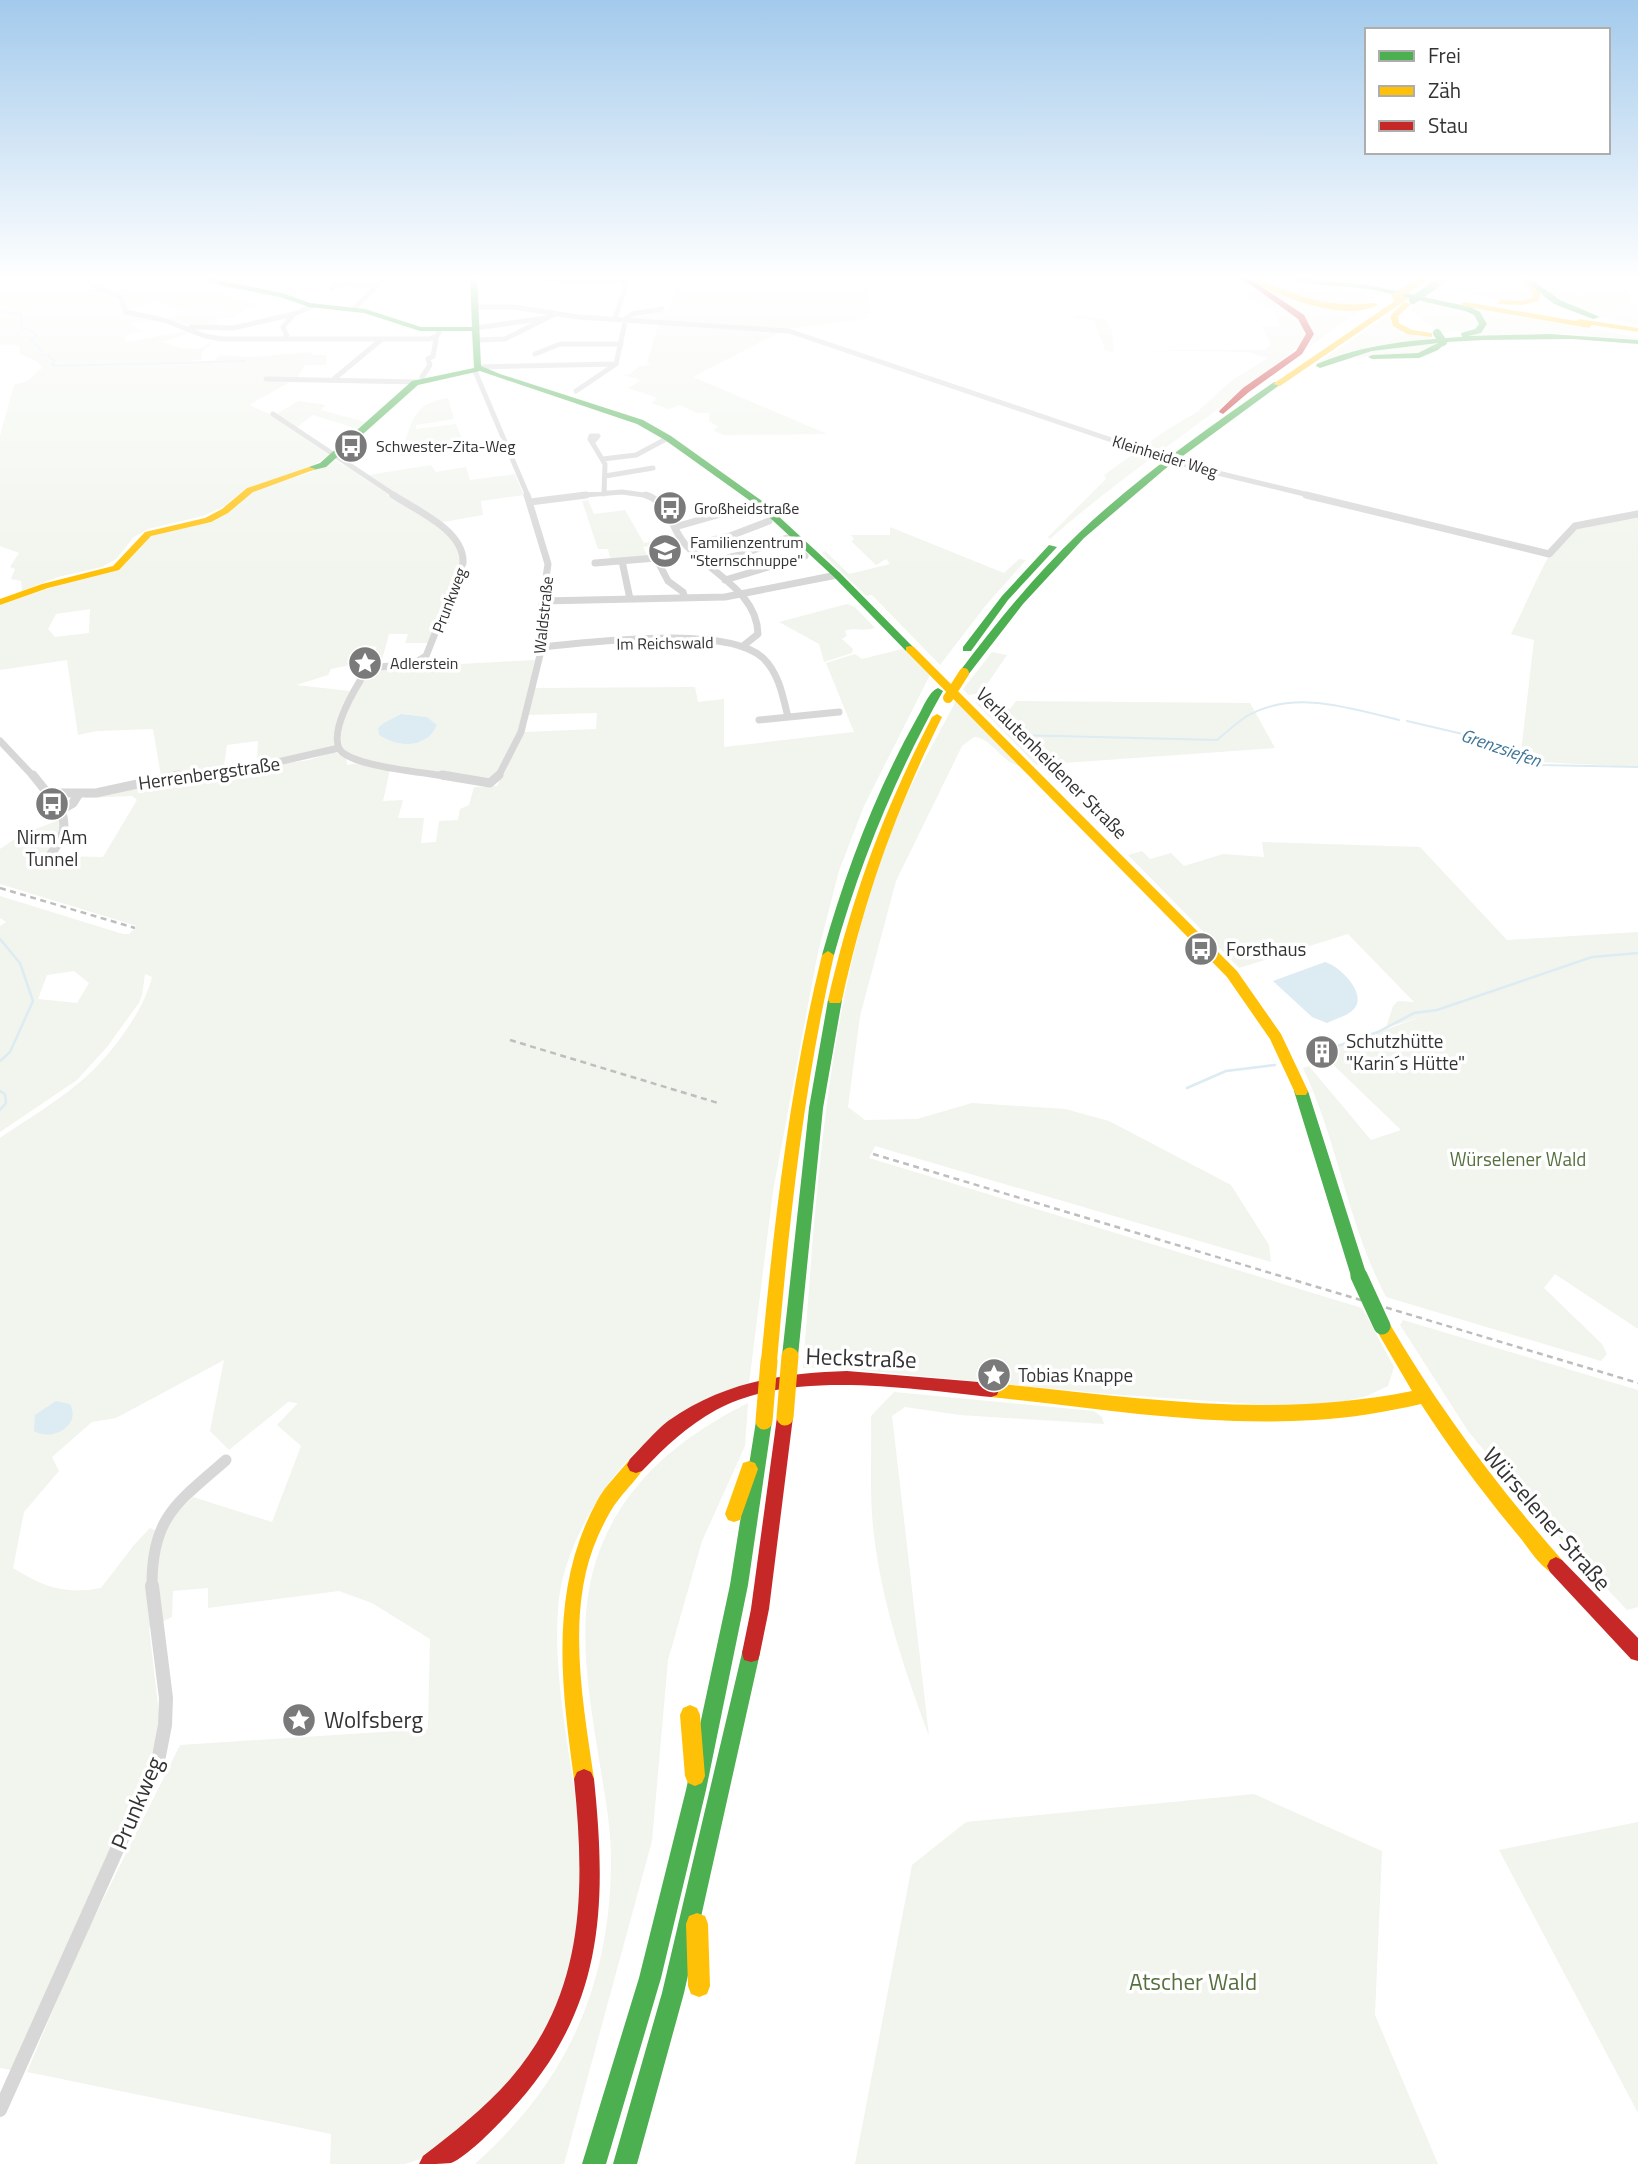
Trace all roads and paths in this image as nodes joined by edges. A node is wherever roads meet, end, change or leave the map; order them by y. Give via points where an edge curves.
1 (423, 376) edge
2 (441, 376) edge
3 (481, 376) edge
4 (500, 376) edge
5 (598, 376) edge
6 (922, 376) edge
7 (1266, 376) edge
8 (1277, 376) edge
9 (1295, 376) edge
10 (1306, 376) edge
11 (335, 378) joint
12 (266, 379) dead end
13 (420, 380) junction
14 (576, 391) dead end
15 (273, 414) dead end
16 (1220, 415) junction
17 (668, 438) junction
18 (593, 442) dead end
19 (334, 457) junction
20 (603, 459) junction
21 (1183, 460) junction
22 (653, 468) dead end
23 (605, 475) junction
24 (604, 494) junction
25 (530, 502) junction
26 (759, 503) junction
27 (1638, 514) edge
28 (769, 521) dead end
29 (675, 527) junction
30 (787, 538) dead end
31 (688, 546) junction
32 (805, 556) dead end
33 (622, 561) junction
34 (595, 563) dead end
35 (706, 563) junction
36 (837, 575) junction
37 (725, 580) junction
38 (741, 595) junction
39 (685, 598) junction
40 (630, 599) junction
41 (543, 601) junction
42 (0, 602) edge
43 (743, 646) junction
44 (540, 647) junction
45 (960, 669) junction
46 (943, 695) junction
47 (839, 712) dead end
48 (788, 717) junction
49 (758, 720) dead end
50 (0, 741) edge
51 (339, 748) junction
52 (51, 793) junction
53 (78, 795) junction
54 (61, 810) junction
55 (51, 854) dead end
56 (1421, 1397) junction
57 (761, 1440) junction
58 (1453, 1444) joint
59 (226, 1460) dead end
60 (734, 1514) dead end
61 (1638, 1652) edge
62 (690, 1715) dead end
63 (696, 1790) junction
64 (697, 1896) junction
65 (699, 1986) dead end
66 (0, 2110) edge
67 (431, 2164) edge
68 (594, 2164) edge
69 (625, 2164) edge

1 - 13 street
2 - 13 main road
3 - 25 street, Waldstraße
4 - 17 main road, Verlautenheidener Straße via 621,415
5 - 14 street
6 - 21 street, Kleinheider Weg, bridge
7 - 16 main road
8 - 16 main road
9 - 21 main road
10 - 21 main road
11 - 12 street
11 - 13 street
13 - 19 main road
15 - 19 street, Prunkweg
16 - 45 main road via 1141,470 1062,537 1005,598
17 - 20 street via 636,455
17 - 26 main road, Verlautenheidener Straße
18 - 20 street
19 - 42 main road via 317,468 250,490 208,520 148,534 116,568
19 - 51 street, Prunkweg via 436,523 460,545 465,558 426,656 414,664 368,668 344,712
20 - 23 street
21 - 27 street, Kleinheider Weg via 1549,554 1575,526
21 - 45 main road via 1128,494 1065,551
22 - 23 street
23 - 24 street
24 - 25 street
24 - 29 street via 638,493 657,499
25 - 41 street, Waldstraße via 548,559
26 - 29 street
26 - 36 main road, Verlautenheidener Straße
28 - 31 street
29 - 31 street
30 - 35 street
31 - 35 street
32 - 37 street
33 - 34 street
33 - 39 street via 656,558 668,581
33 - 40 street
35 - 37 street
36 - 38 street
36 - 56 main road, Verlautenheidener Straße, bridge via 1210,950 1255,1004 1300,1088 1359,1276
37 - 38 street
38 - 39 street
38 - 43 street via 759,619 758,634
39 - 40 street
40 - 41 street
41 - 44 street, Waldstraße
43 - 44 street, Im Reichswald via 699,639
43 - 48 street, Im Reichswald via 760,655 776,675
44 - 51 street, Waldstraße via 521,732 496,780 481,783 357,761
45 - 46 main road
46 - 57 main road, bridge via 889,781 834,934 796,1121 779,1243
46 - 64 main road, bridge via 874,850 848,933 821,1060 785,1417 760,1609
47 - 48 street
48 - 49 street
50 - 52 street
51 - 53 street, Herrenbergstraße via 309,758 171,776
52 - 53 street, Herrenbergstraße
52 - 54 street
53 - 54 street, Herrenbergstraße
54 - 55 street via 63,837
56 - 58 main road, Verlautenheidener Straße
56 - 67 main road, Heckstraße via 1319,1417 827,1376 738,1393 715,1402 659,1439 629,1469 593,1529 571,1602 570,1691 594,1871 580,1977 560,2027 527,2082 462,2145
57 - 60 main road
57 - 63 main road via 739,1585
58 - 61 main road, Würselener Straße via 1534,1544
59 - 66 street, Prunkweg via 171,1510 161,1525 152,1572 166,1720 159,1756
62 - 63 main road
63 - 68 main road via 650,1978
64 - 65 main road
64 - 69 main road

